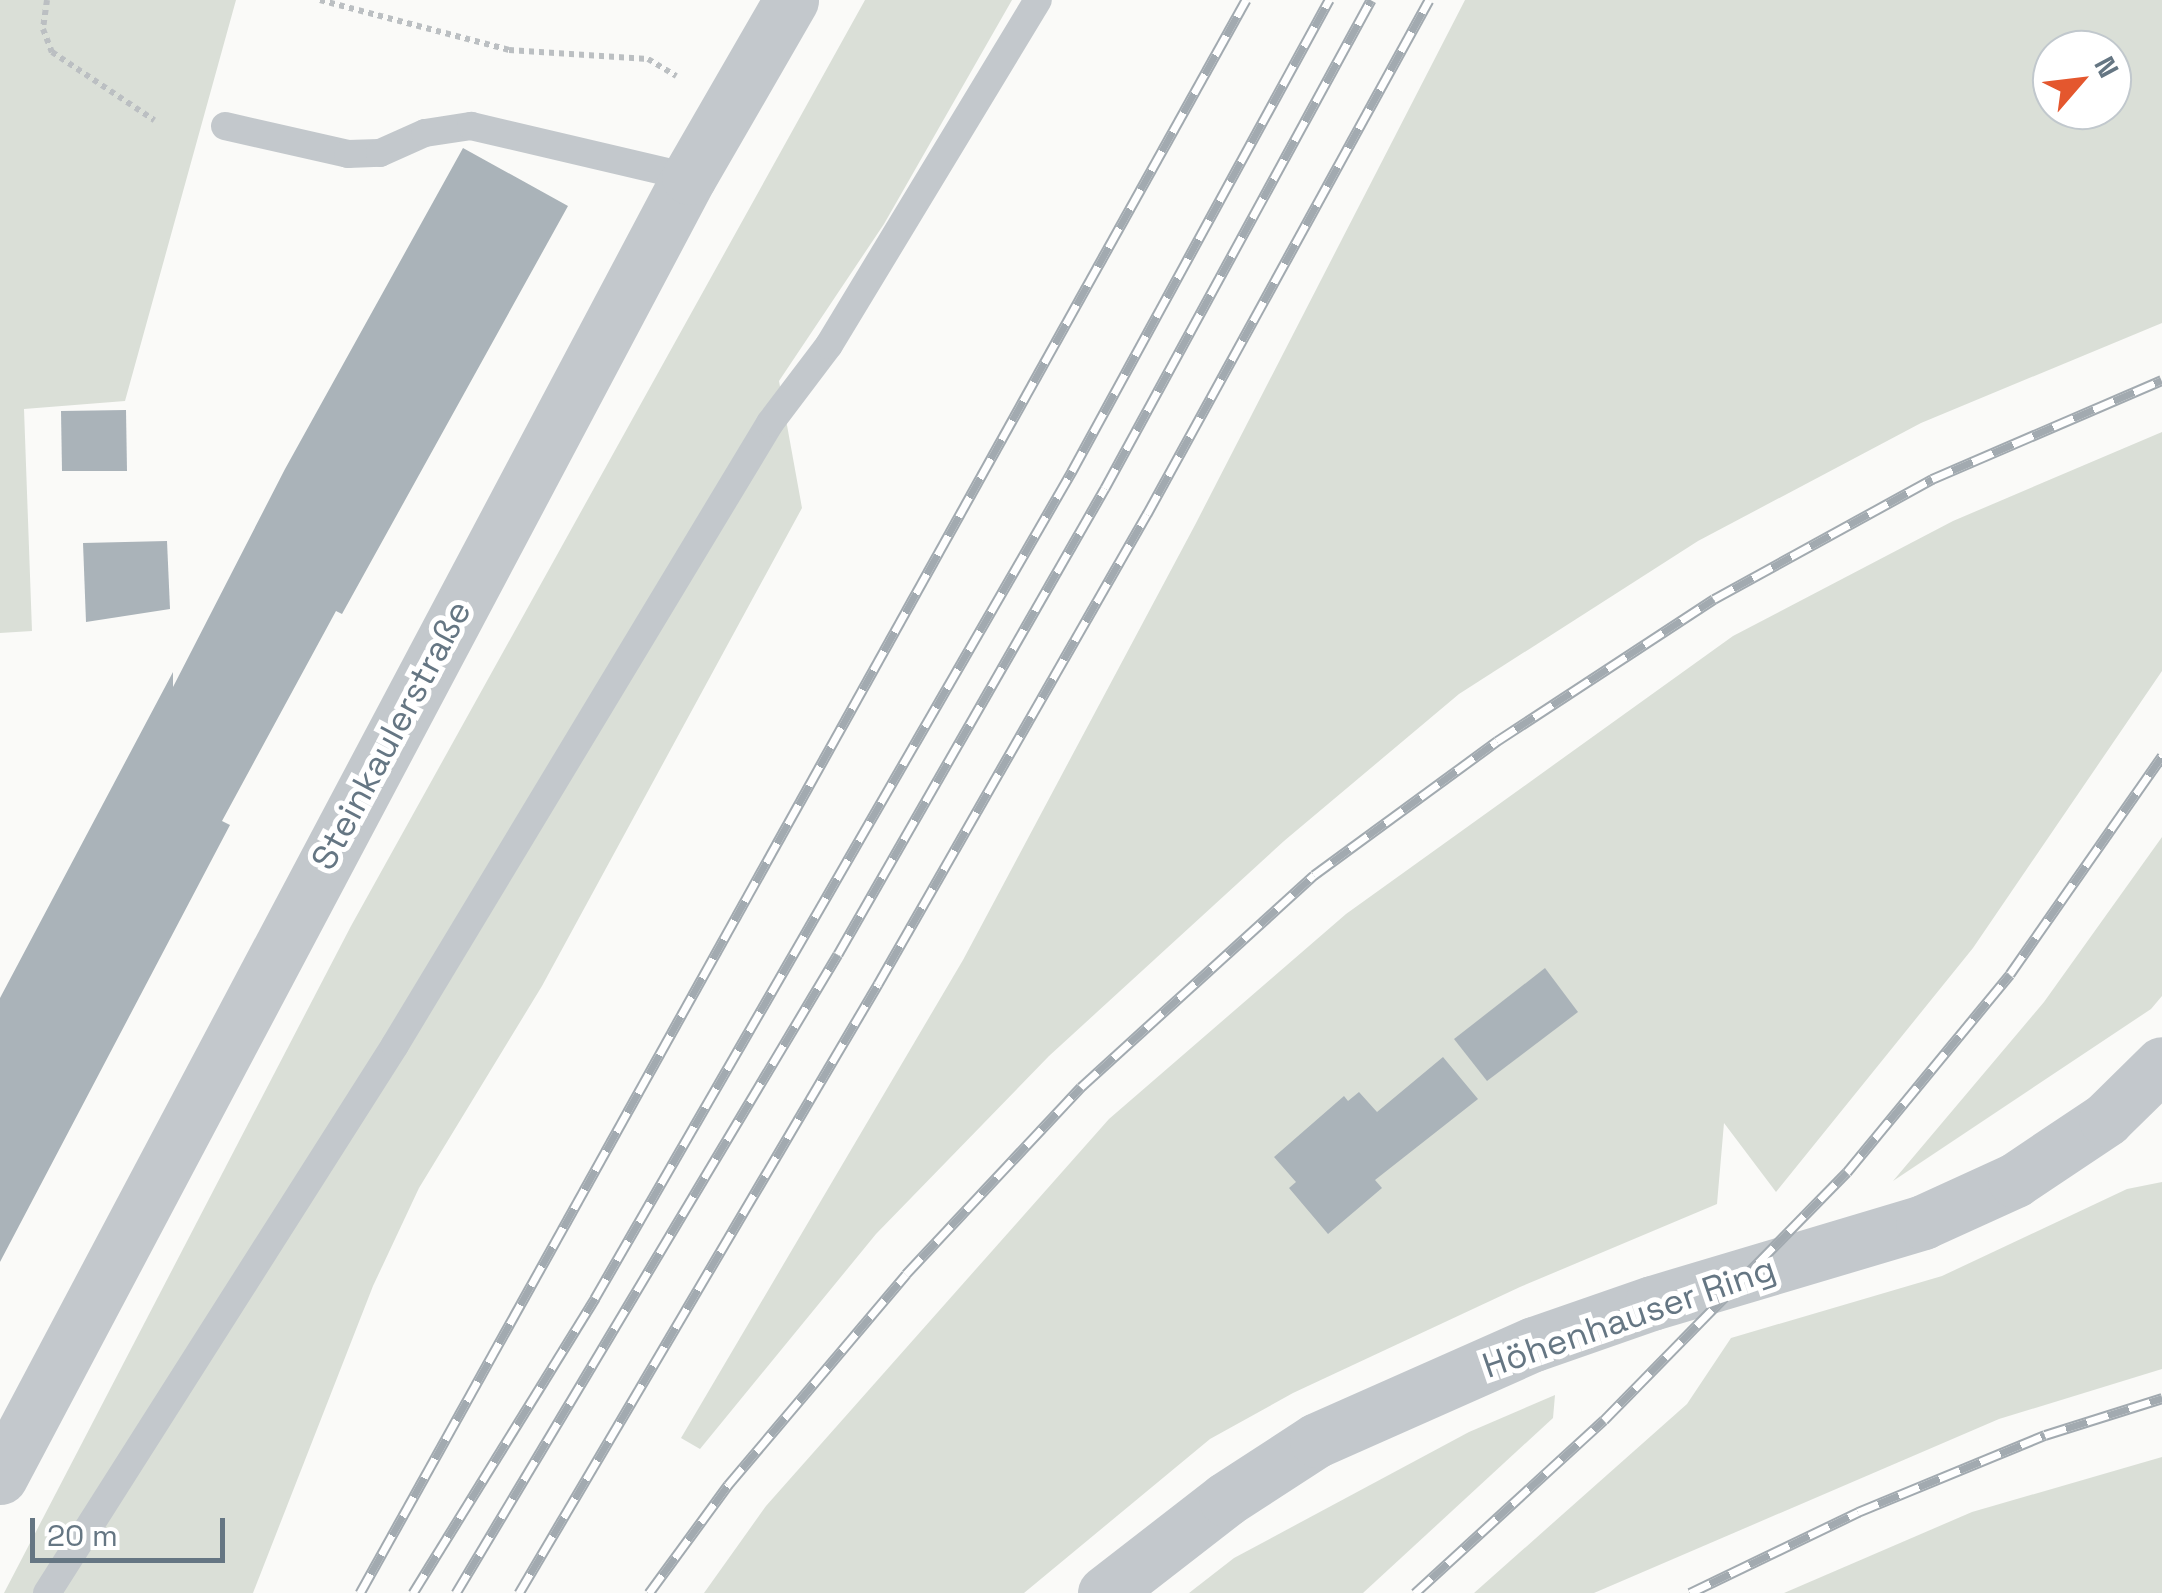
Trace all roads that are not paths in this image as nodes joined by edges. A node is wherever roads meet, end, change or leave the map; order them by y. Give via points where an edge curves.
1 (791, 0) edge
2 (1038, 0) edge
3 (225, 126) dead end
4 (689, 178) junction
5 (2162, 1064) edge
6 (0, 1476) edge
7 (47, 1593) edge
8 (1104, 1593) edge

1 - 4 street, Steinkaulerstraße
2 - 7 lane via 840,328 770,423 395,1046
3 - 4 lane via 348,154 380,153 425,133 471,126
4 - 6 street, Steinkaulerstraße
5 - 8 street, Höhenhauser Ring via 2106,1119 2015,1180 1923,1222 1534,1344 1317,1440 1226,1499

